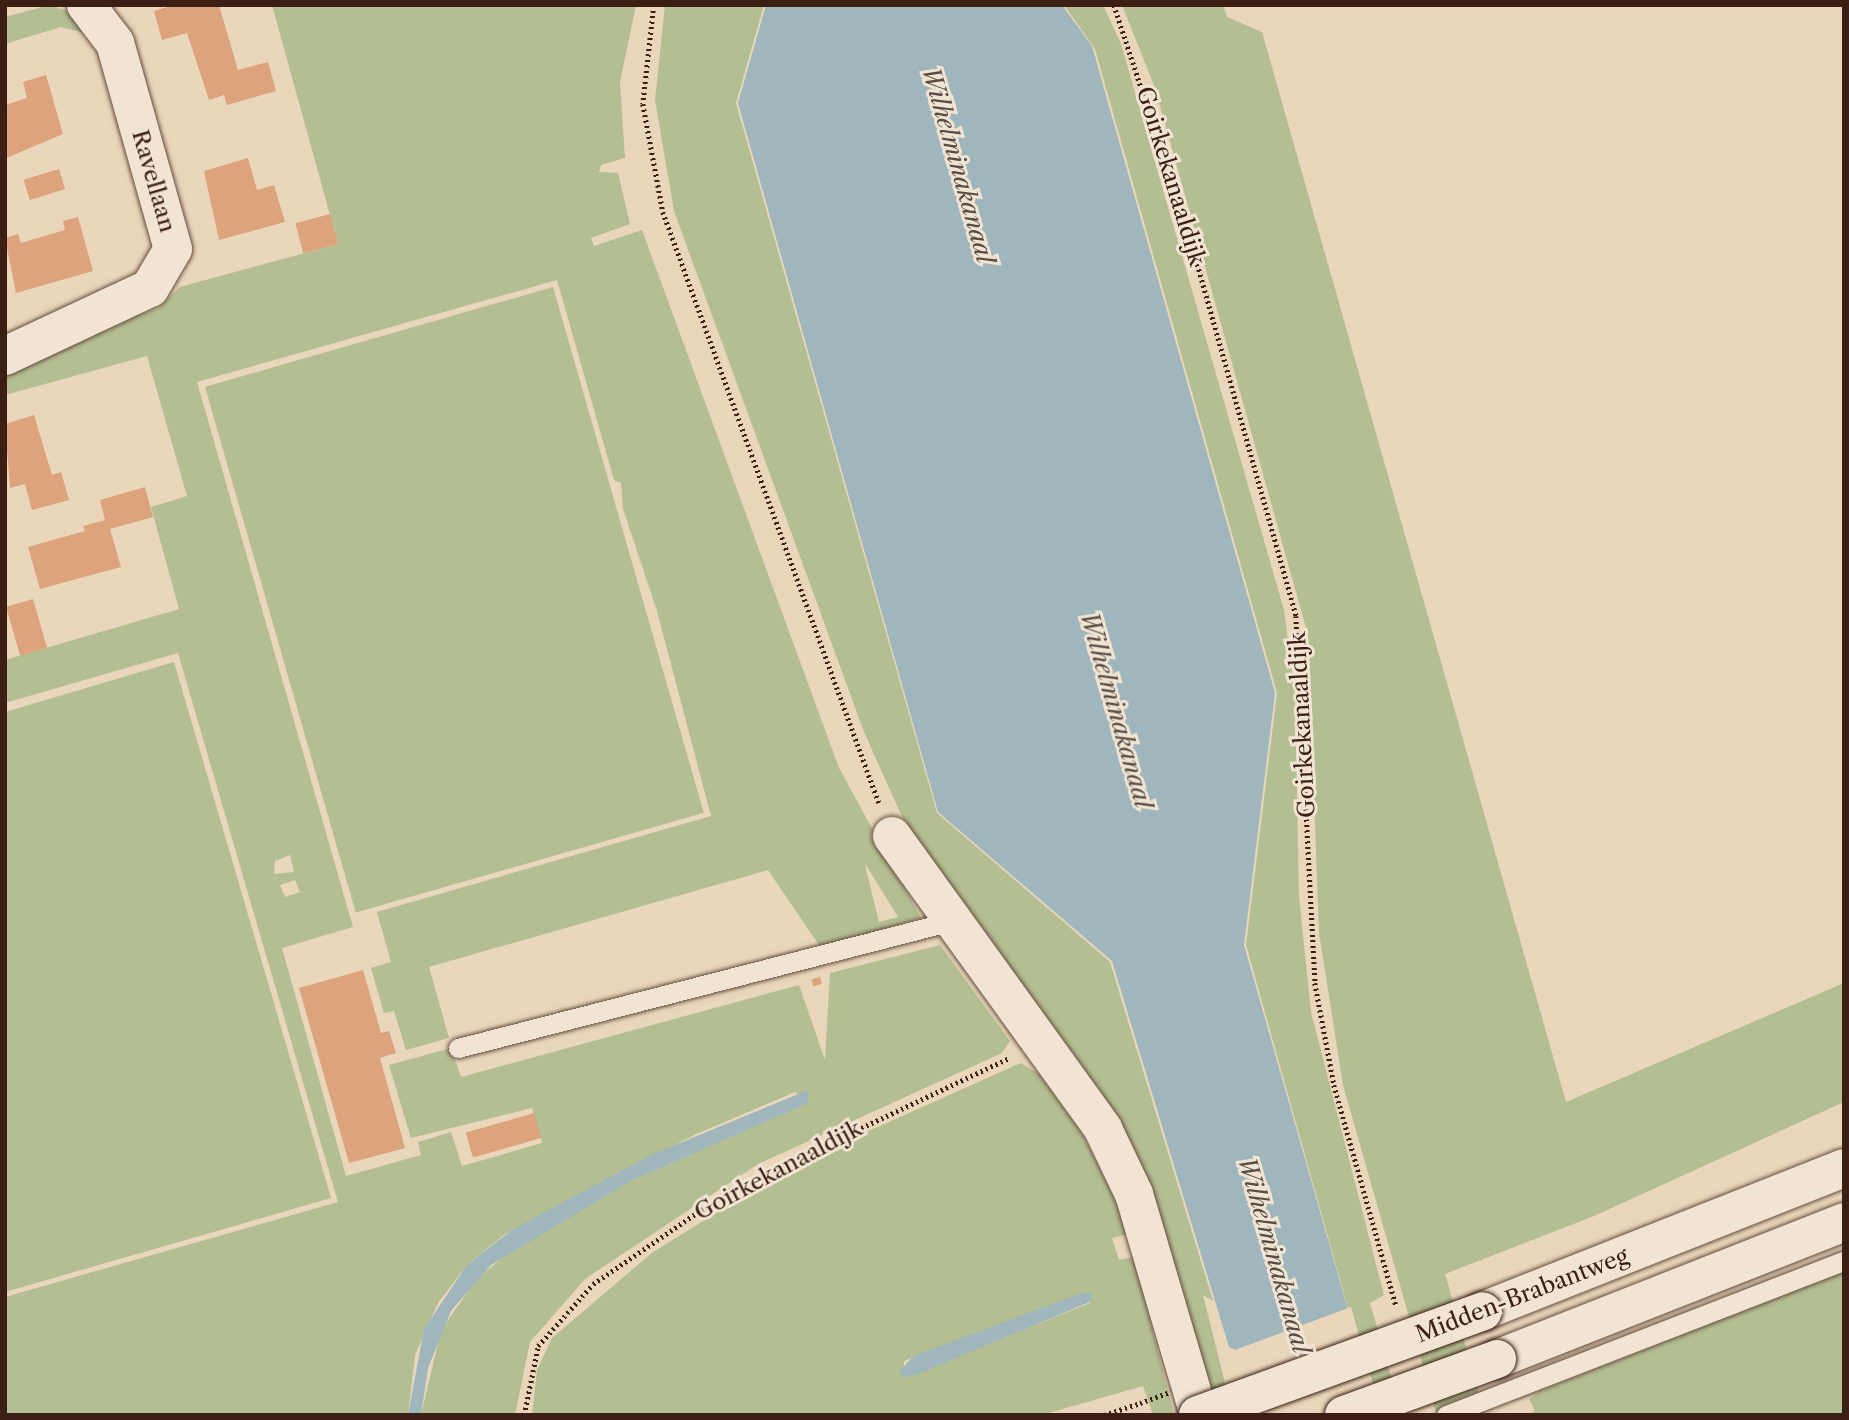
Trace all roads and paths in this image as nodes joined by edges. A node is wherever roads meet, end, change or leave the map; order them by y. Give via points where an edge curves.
1 (86, 5) edge
2 (654, 5) edge
3 (1114, 5) edge
4 (5, 356) edge
5 (892, 836) joint
6 (948, 922) junction
7 (1036, 1041) junction
8 (458, 1048) dead end
9 (1844, 1168) edge
10 (1844, 1222) edge
11 (1844, 1261) edge
12 (1399, 1316) dead end
13 (1502, 1376) junction
14 (1140, 1403) dead end
15 (524, 1415) edge
16 (1104, 1415) edge
17 (1198, 1415) edge
18 (1344, 1415) edge
19 (1446, 1415) edge

1 - 4 main road, Ravellaan via 115,43 173,249 149,288
2 - 5 path via 643,104 663,212
3 - 12 path, Goirkekanaaldijk via 1187,226 1296,616 1315,983 1334,1085
5 - 6 main road
6 - 7 main road
6 - 8 lane
7 - 15 path, Goirkekanaaldijk via 732,1189 615,1269 567,1310 538,1346
7 - 17 main road via 1120,1161
9 - 17 main road, Midden-Brabantweg, bridge via 1483,1311
10 - 13 main road
11 - 13 lane
13 - 18 main road, bridge
13 - 19 lane
14 - 16 path

